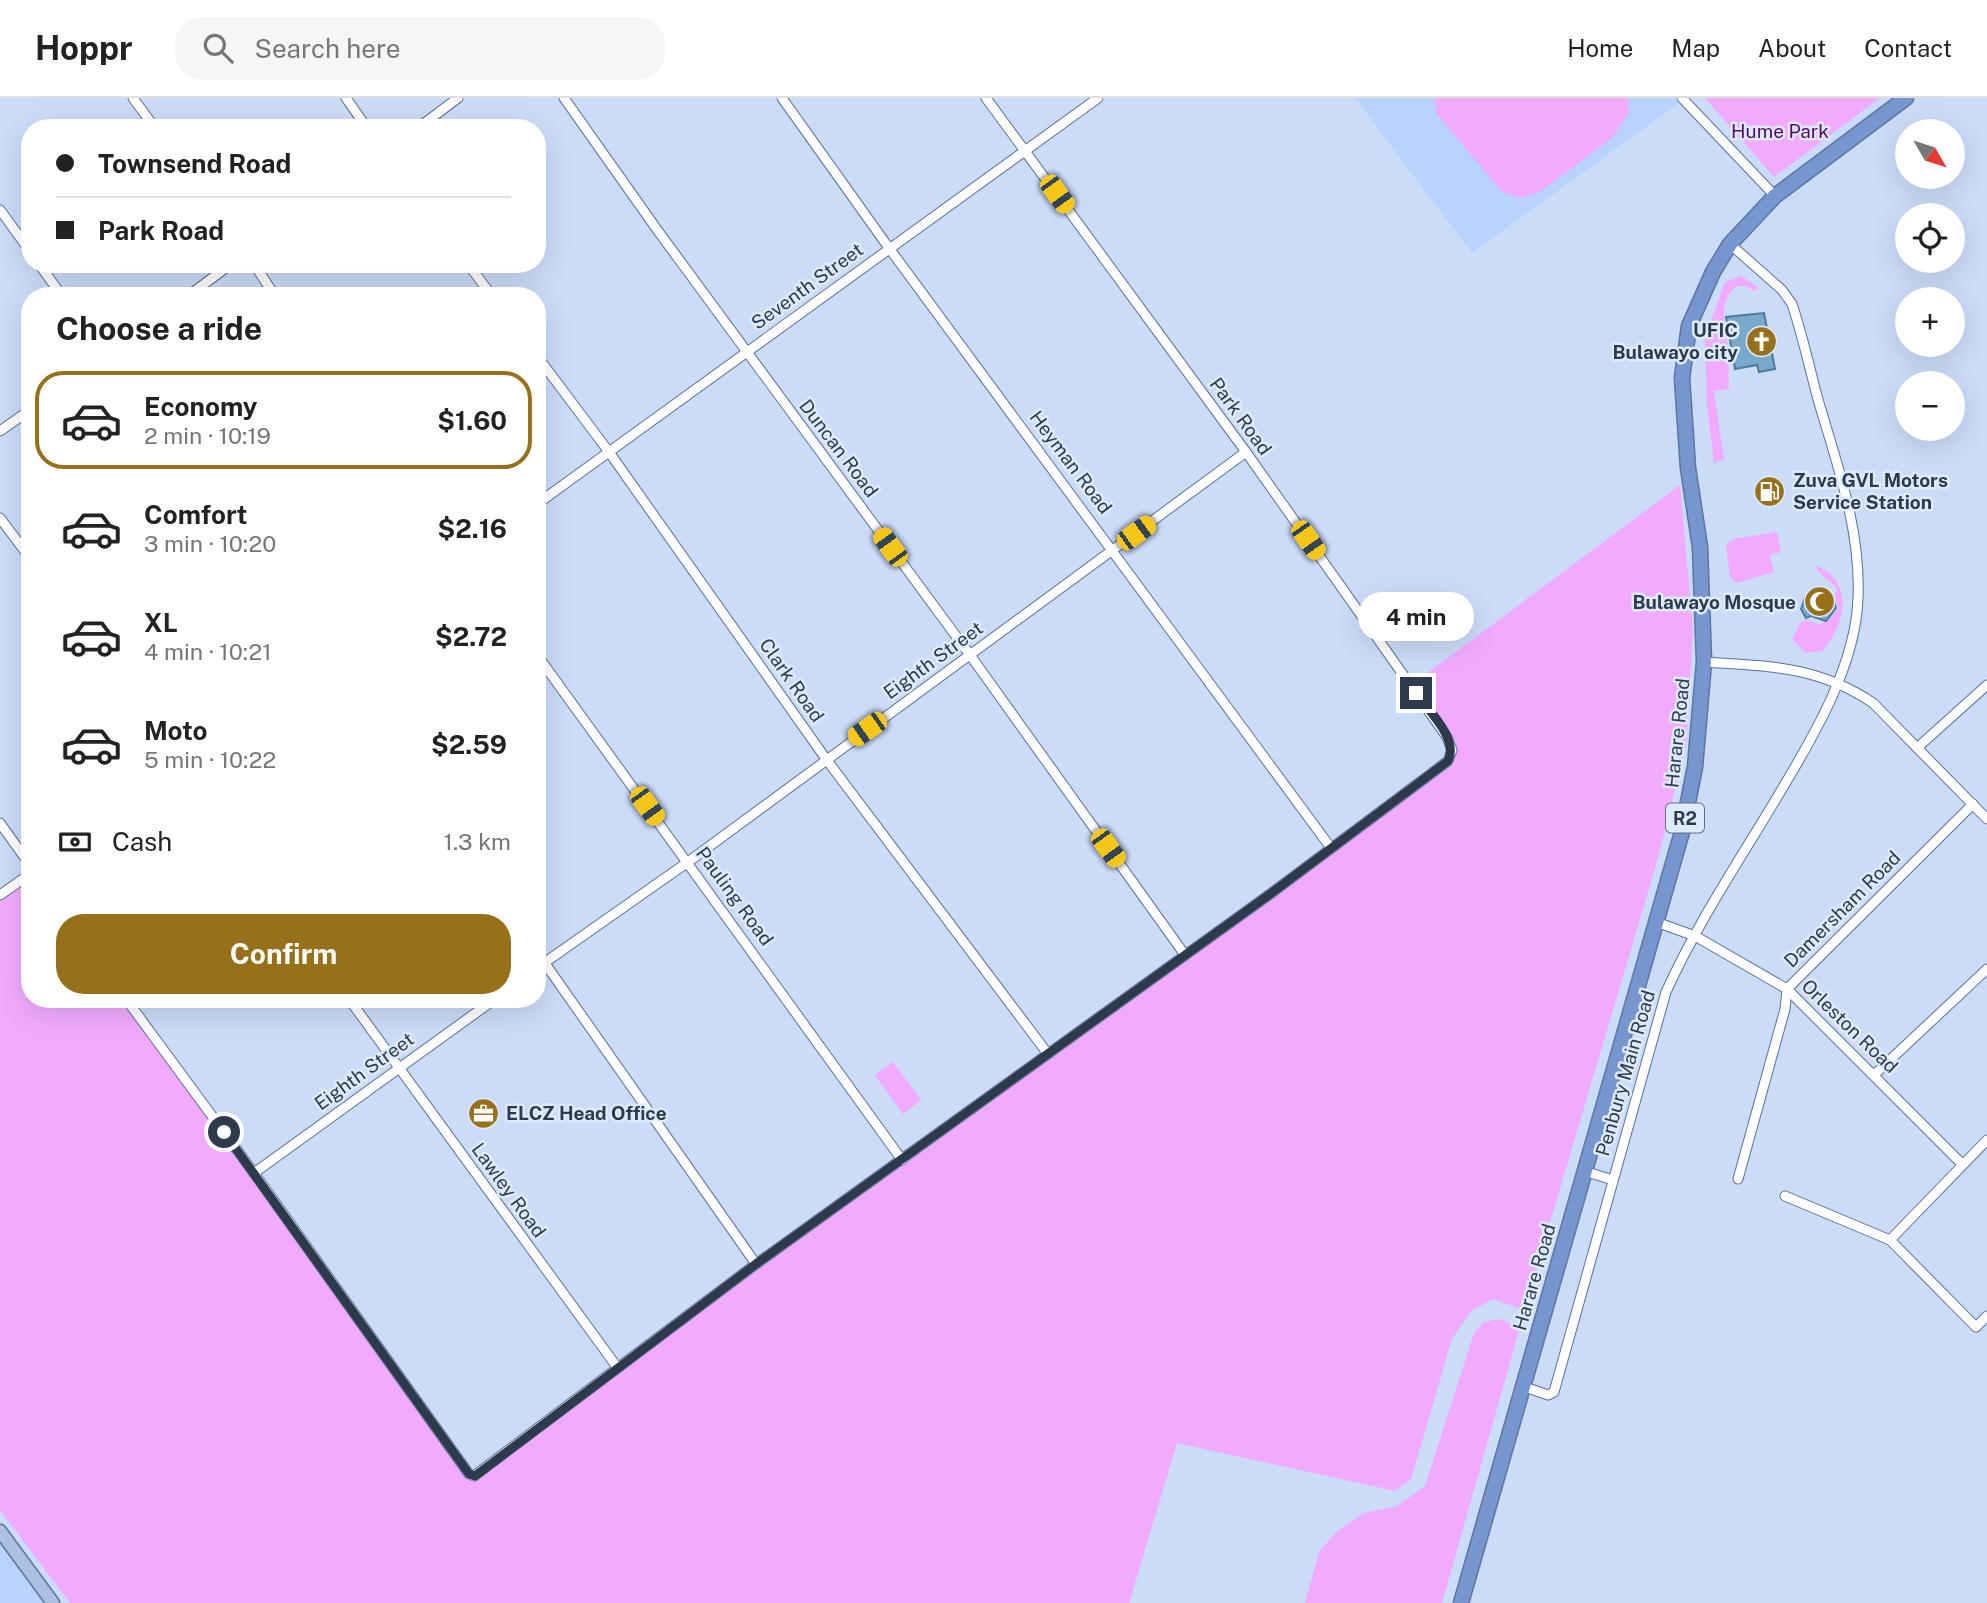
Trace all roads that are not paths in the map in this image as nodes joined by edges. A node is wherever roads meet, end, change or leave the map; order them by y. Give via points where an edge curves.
1 (133, 98) edge
2 (346, 98) edge
3 (458, 98) edge
4 (564, 98) edge
5 (782, 98) edge
6 (986, 98) edge
7 (1098, 98) edge
8 (1682, 98) edge
9 (1906, 98) edge
10 (148, 119) edge
11 (361, 119) edge
12 (430, 119) edge
13 (1025, 151) junction
14 (1775, 197) junction
15 (0, 210) edge
16 (21, 239) edge
17 (1730, 244) junction
18 (889, 248) junction
19 (219, 273) edge
20 (200, 287) edge
21 (746, 353) junction
22 (546, 368) edge
23 (21, 416) edge
24 (0, 431) edge
25 (609, 452) junction
26 (1246, 452) junction
27 (546, 498) edge
28 (0, 518) edge
29 (21, 546) edge
30 (1114, 550) junction
31 (970, 655) junction
32 (1704, 662) junction
33 (546, 667) edge
34 (1837, 681) junction
35 (1987, 685) edge
36 (1917, 748) junction
37 (826, 759) junction
38 (1973, 804) junction
39 (1987, 819) edge
40 (0, 823) edge
41 (1331, 848) junction
42 (21, 852) edge
43 (688, 862) junction
44 (21, 880) edge
45 (0, 895) edge
46 (1657, 922) junction
47 (1695, 936) junction
48 (1185, 955) junction
49 (546, 962) edge
50 (1987, 969) edge
51 (546, 973) edge
52 (1787, 989) junction
53 (133, 1008) edge
54 (355, 1008) edge
55 (483, 1008) edge
56 (1048, 1054) junction
57 (398, 1069) junction
58 (1874, 1075) junction
59 (1987, 1140) edge
60 (902, 1160) junction
61 (1962, 1164) junction
62 (1584, 1171) junction
63 (254, 1173) junction
64 (1738, 1179) dead end
65 (1613, 1180) junction
66 (1785, 1196) dead end
67 (1890, 1240) junction
68 (756, 1264) junction
69 (1987, 1316) edge
70 (617, 1367) junction
71 (1522, 1387) junction
72 (0, 1531) edge
73 (53, 1603) edge
74 (1461, 1603) edge

1 - 10 street
2 - 11 street
3 - 12 street
4 - 21 street, Duncan Road
5 - 18 street, Heyman Road
6 - 13 street, Park Road
7 - 13 street, Seventh Street
8 - 14 street
9 - 14 highway, Harare Road / R2
13 - 18 street, Seventh Street
13 - 26 street, Park Road
14 - 17 highway, Harare Road / R2
15 - 16 street
17 - 32 highway, Harare Road / R2 via 1700,299 1683,355 1688,468 1700,547
17 - 34 street, Penbury Main Road via 1783,290 1792,304 1840,469 1854,534 1858,598 1852,637
18 - 21 street, Seventh Street
18 - 30 street, Heyman Road
19 - 20 street
21 - 25 street, Seventh Street
21 - 31 street, Duncan Road
22 - 25 street, Clark Road
23 - 24 street
25 - 27 street, Seventh Street
25 - 37 street, Clark Road
26 - 30 street, Eighth Street
26 - 41 street, Park Road via 1452,750 1448,761
28 - 29 street
30 - 31 street, Eighth Street
30 - 41 street, Heyman Road
31 - 37 street, Eighth Street
31 - 48 street, Duncan Road
32 - 34 street via 1791,668
32 - 46 highway, Harare Road / R2 via 1695,767
33 - 43 street, Pauling Road
34 - 36 street via 1873,703
34 - 47 street, Penbury Main Road via 1819,727
35 - 36 street
36 - 38 street
37 - 43 street, Eighth Street
37 - 56 street, Clark Road
38 - 39 street
38 - 52 street, Damersham Road
40 - 42 street
41 - 48 street
43 - 49 street, Eighth Street
43 - 60 street, Pauling Road
44 - 45 street
46 - 47 street, Orleston Road
46 - 62 highway, Harare Road / R2
47 - 52 street, Orleston Road
47 - 65 street, Penbury Main Road via 1666,992
48 - 56 street
50 - 58 street
51 - 68 street
52 - 58 street, Orleston Road
52 - 64 street, Damersham Road
53 - 63 street
54 - 57 street, Lawley Road
55 - 57 street, Eighth Street
56 - 60 street
57 - 63 street, Eighth Street
57 - 70 street, Lawley Road
58 - 61 street, Orleston Road
59 - 61 street
60 - 68 street
61 - 67 street
62 - 65 street
62 - 71 highway, Harare Road / R2
63 - 70 street via 472,1476
65 - 71 street, Penbury Main Road via 1554,1392 1548,1395
66 - 67 street
67 - 69 street via 1976,1327
68 - 70 street
71 - 74 highway, Harare Road / R2
72 - 73 main road

